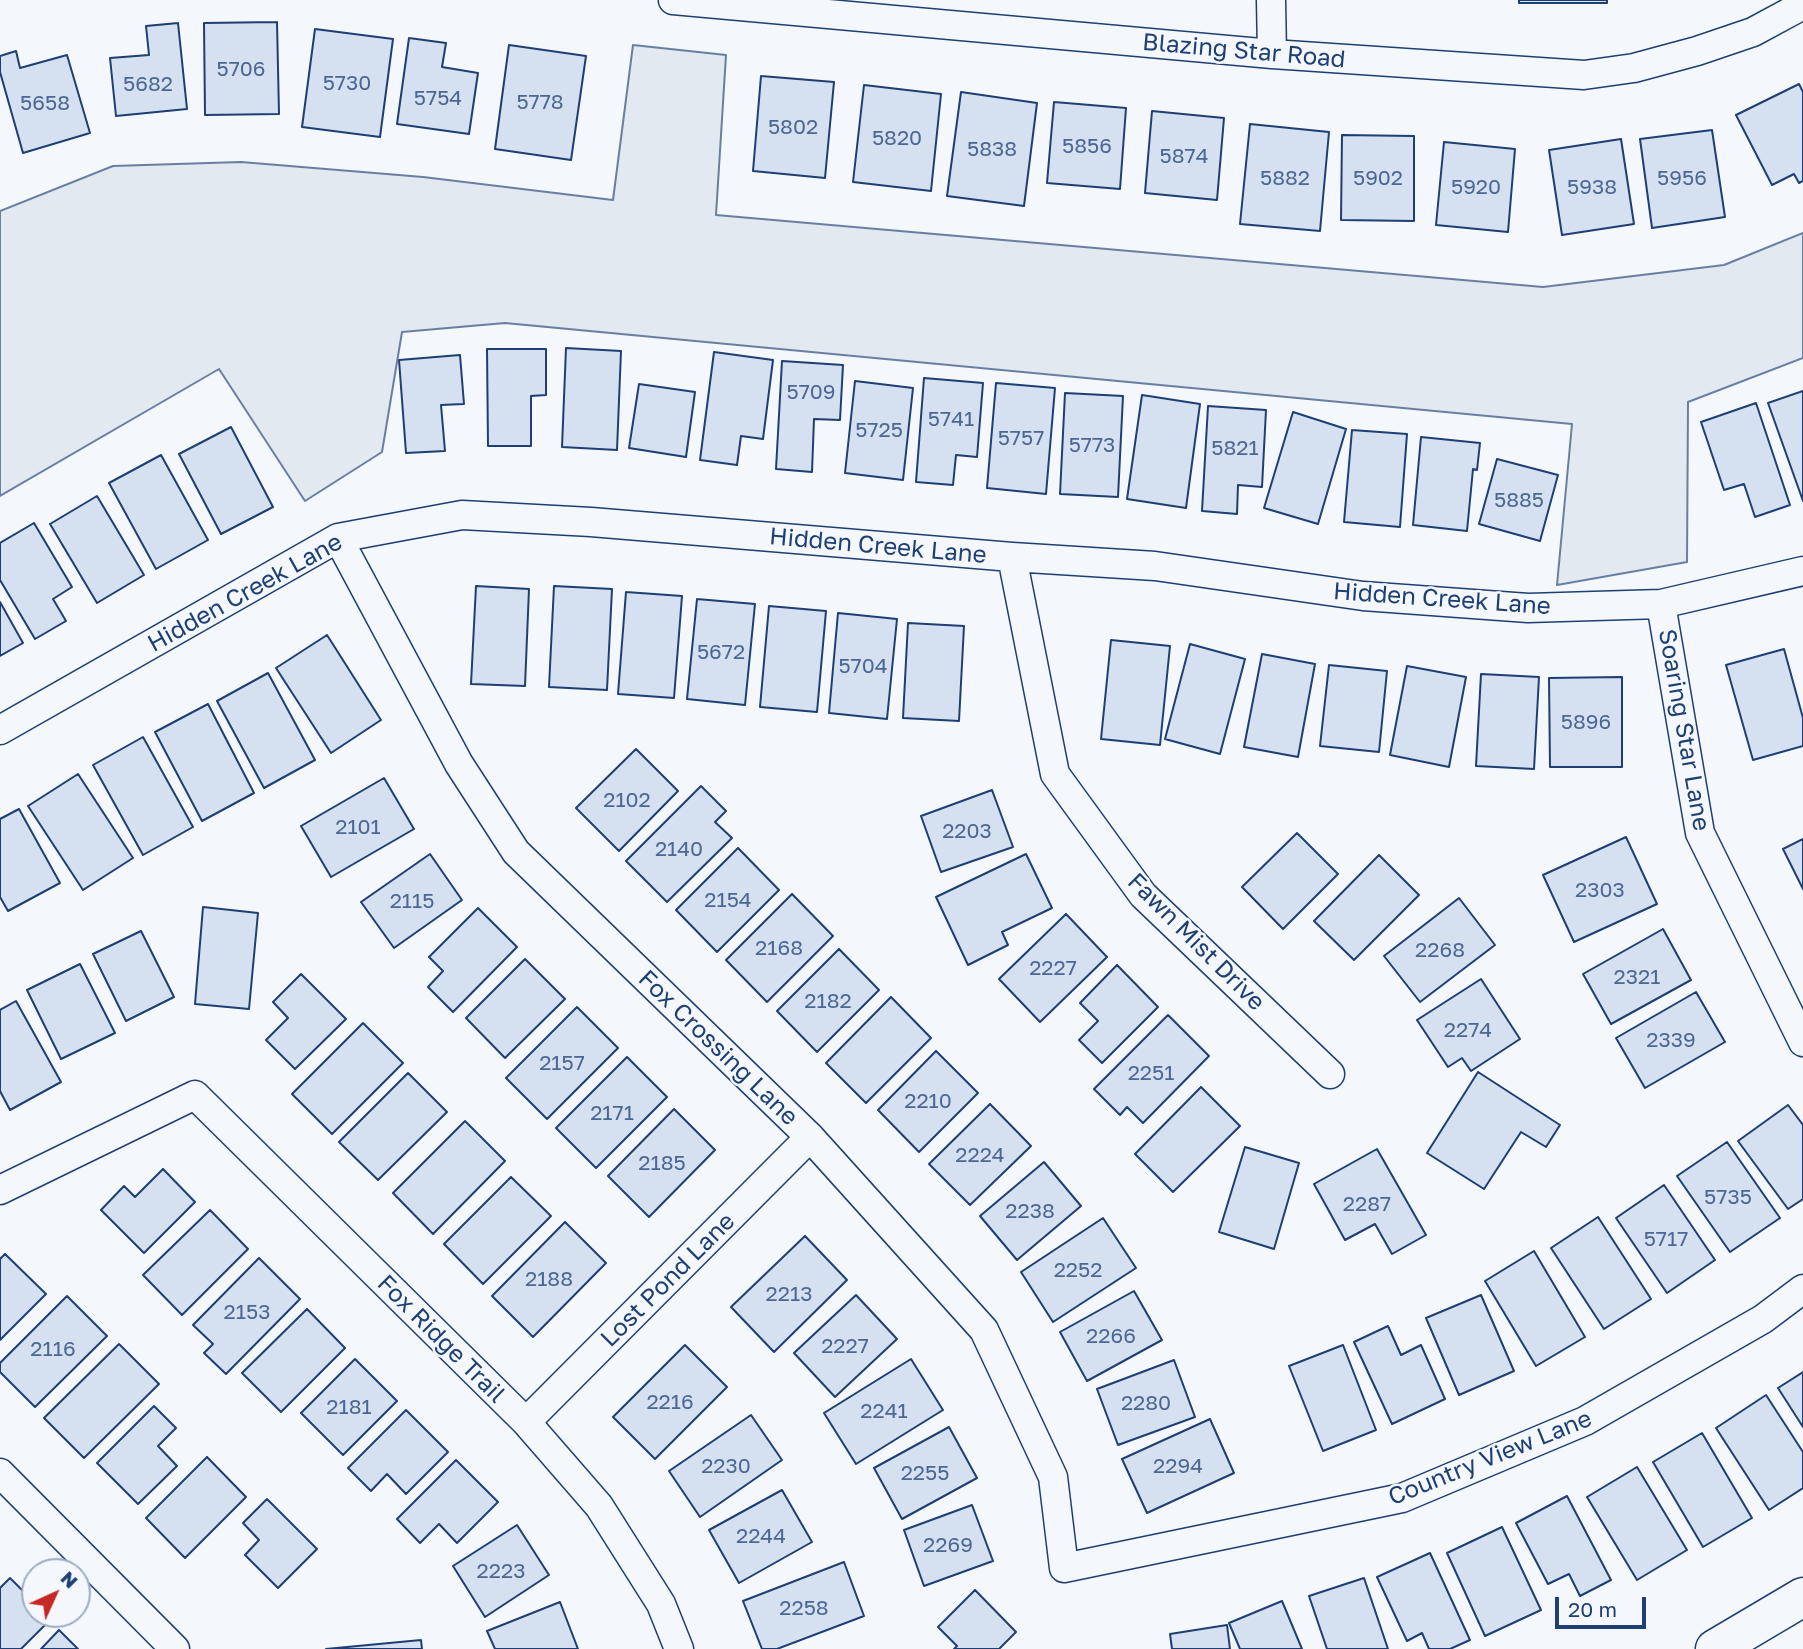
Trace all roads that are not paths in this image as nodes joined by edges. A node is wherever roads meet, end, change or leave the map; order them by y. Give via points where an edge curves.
1 (673, 0) edge
2 (1271, 0) edge
3 (1803, 5) edge
4 (1272, 54) junction
5 (338, 538) junction
6 (1012, 557) junction
7 (1803, 571) edge
8 (1661, 604) junction
9 (0, 730) edge
10 (1803, 1042) edge
11 (1330, 1074) dead end
12 (810, 1137) junction
13 (0, 1190) edge
14 (1803, 1289) edge
15 (526, 1422) junction
16 (0, 1474) edge
17 (1064, 1568) joint
18 (1803, 1597) edge
19 (661, 1604) junction
20 (175, 1649) edge
21 (660, 1649) edge
22 (679, 1649) edge
23 (1715, 1649) edge

1 - 4 street, Blazing Star Road
2 - 4 street
3 - 4 street, Blazing Star Road via 1753,32 1697,51 1634,68 1584,75
5 - 6 street, Hidden Creek Lane via 462,515
5 - 9 street, Hidden Creek Lane
5 - 12 street, Fox Crossing Lane via 459,764 516,852
6 - 8 street, Hidden Creek Lane via 1155,566 1376,597 1528,608
6 - 11 street, Fawn Mist Drive via 1055,774 1143,895
7 - 8 street, Hidden Creek Lane
8 - 10 street, Soaring Star Lane via 1700,833
12 - 15 street, Lost Pond Lane
12 - 17 street, Fox Crossing Lane via 984,1330 1053,1477
13 - 15 street, Fox Ridge Trail via 195,1095
14 - 17 street, Country View Lane via 1763,1319 1584,1421 1402,1498
15 - 19 street, Fox Ridge Trail via 599,1506
16 - 20 street
18 - 23 main road
19 - 21 street
19 - 22 street, Fox Ridge Trail

